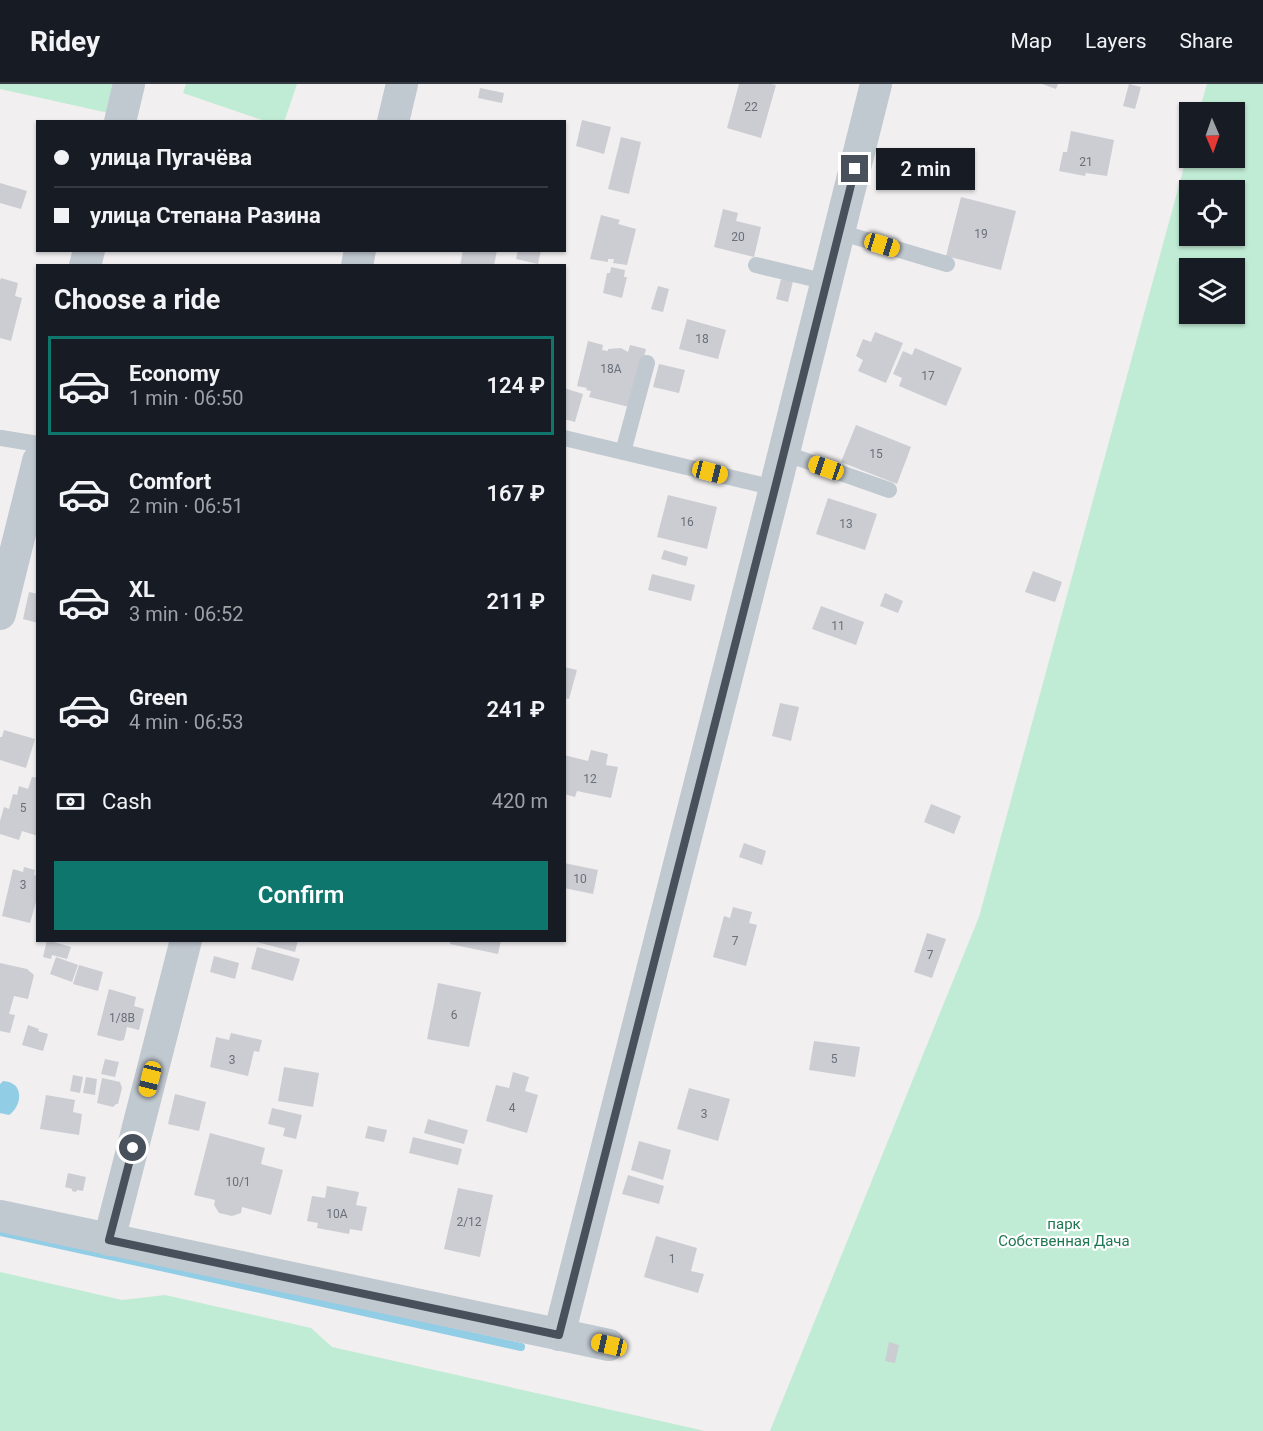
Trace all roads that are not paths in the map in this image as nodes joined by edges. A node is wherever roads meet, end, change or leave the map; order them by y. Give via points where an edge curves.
1 (129, 84) edge
2 (402, 84) edge
3 (876, 84) edge
4 (120, 120) edge
5 (393, 120) edge
6 (839, 232) junction
7 (947, 264) dead end
8 (756, 265) dead end
9 (826, 282) junction
10 (647, 363) dead end
11 (1, 438) edge
12 (566, 438) edge
13 (36, 444) edge
14 (623, 452) junction
15 (784, 453) junction
16 (36, 469) edge
17 (775, 488) junction
18 (889, 490) dead end
19 (0, 614) edge
20 (185, 942) edge
21 (0, 1216) edge
22 (109, 1240) junction
23 (559, 1335) junction
24 (609, 1345) dead end

1 - 4 street
2 - 5 street
3 - 6 street
6 - 7 lane
6 - 9 street
8 - 9 lane
9 - 15 street
10 - 14 lane
11 - 13 lane
12 - 14 lane
14 - 17 lane
15 - 17 street
15 - 18 lane
16 - 19 street
17 - 23 street
20 - 22 street
21 - 22 street
22 - 23 street
23 - 24 street

